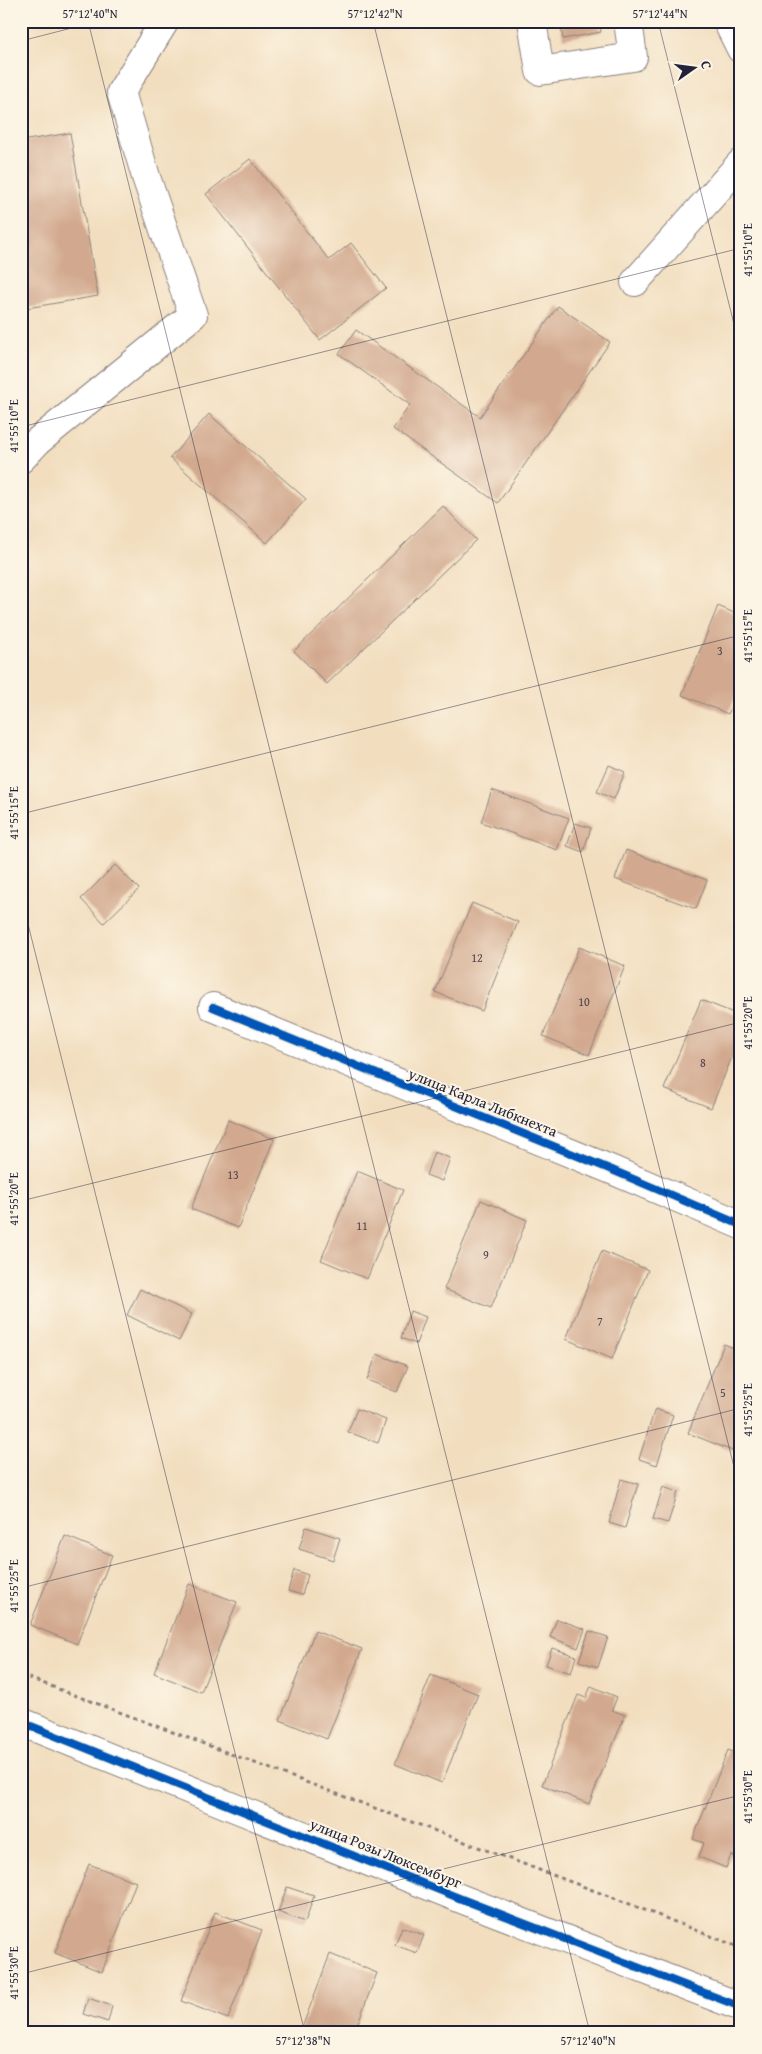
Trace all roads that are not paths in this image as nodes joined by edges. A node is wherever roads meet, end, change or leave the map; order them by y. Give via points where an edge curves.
1 (165, 21) edge
2 (532, 21) edge
3 (628, 21) edge
4 (727, 21) edge
5 (741, 49) edge
6 (741, 163) edge
7 (635, 282) dead end
8 (21, 459) edge
9 (213, 1007) dead end
10 (741, 1225) edge
11 (21, 1722) edge
12 (741, 2007) edge

1 - 8 street via 121,92 193,315 38,441
2 - 3 street via 540,71 633,57
4 - 5 street
6 - 7 street
9 - 10 street, улица Карла Либкнехта
11 - 12 street, улица Розы Люксембург

